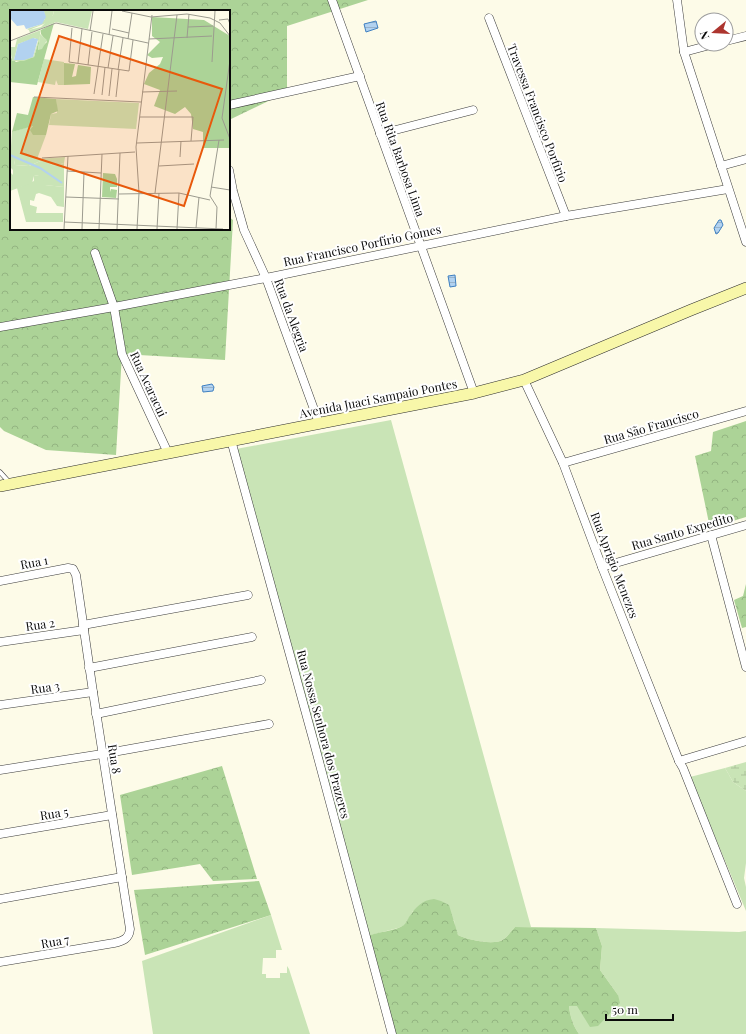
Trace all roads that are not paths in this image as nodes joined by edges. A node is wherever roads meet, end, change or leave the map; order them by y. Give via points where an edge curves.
1 (332, 0) edge
2 (677, 0) edge
3 (488, 18) dead end
4 (746, 36) edge
5 (734, 39) edge
6 (694, 49) edge
7 (684, 52) junction
8 (360, 76) junction
9 (230, 105) edge
10 (473, 110) dead end
11 (380, 134) junction
12 (746, 159) edge
13 (721, 166) junction
14 (230, 175) edge
15 (728, 189) junction
16 (566, 216) junction
17 (746, 242) edge
18 (420, 245) junction
19 (95, 253) dead end
20 (266, 278) junction
21 (746, 288) edge
22 (114, 307) junction
23 (0, 327) edge
24 (524, 380) junction
25 (474, 393) junction
26 (746, 411) edge
27 (319, 423) junction
28 (231, 440) junction
29 (168, 453) junction
30 (563, 463) junction
31 (0, 472) edge
32 (5, 485) edge
33 (746, 525) edge
34 (711, 535) junction
35 (602, 567) junction
36 (73, 570) joint
37 (0, 581) edge
38 (248, 595) dead end
39 (83, 628) junction
40 (252, 636) dead end
41 (742, 637) edge
42 (0, 642) edge
43 (746, 667) edge
44 (89, 668) junction
45 (261, 680) dead end
46 (93, 692) junction
47 (0, 705) edge
48 (96, 714) junction
49 (270, 724) dead end
50 (746, 741) edge
51 (102, 754) junction
52 (679, 761) junction
53 (0, 770) edge
54 (112, 816) junction
55 (0, 834) edge
56 (122, 877) junction
57 (0, 899) edge
58 (737, 904) dead end
59 (114, 943) joint
60 (0, 962) edge
61 (392, 1034) edge

1 - 8 street, Rua Rita Barbosa Lima
2 - 7 street
3 - 16 street, Travessa Francisco Porfirio
4 - 5 street
6 - 7 street
7 - 13 street
8 - 9 street
8 - 11 street, Rua Rita Barbosa Lima
10 - 11 street
11 - 18 street, Rua Rita Barbosa Lima
12 - 13 street
13 - 15 street
14 - 20 street, Rua da Alegria via 244,230
15 - 16 street, Rua Francisco Porfírio Gomes
15 - 17 street
16 - 18 street, Rua Francisco Porfírio Gomes
18 - 20 street, Rua Francisco Porfírio Gomes
18 - 25 street, Rua Rita Barbosa Lima
19 - 22 street, Rua Acaracui
20 - 22 street, Rua Francisco Porfírio Gomes
20 - 27 street, Rua da Alegria
21 - 24 main road, Avenida Juaci Sampaio Pontes
22 - 23 street, Rua Francisco Porfírio Gomes
22 - 29 street, Rua Acaracui via 122,354
24 - 25 main road, Avenida Juaci Sampaio Pontes
24 - 30 street, Rua Aprigio Menezes
25 - 27 main road, Avenida Juaci Sampaio Pontes
26 - 30 street, Rua São Francisco
27 - 28 main road, Avenida Juaci Sampaio Pontes
28 - 29 main road, Avenida Juaci Sampaio Pontes
28 - 61 street, Rua Nossa Senhora dos Prazeres
29 - 32 main road, Avenida Juaci Sampaio Pontes
30 - 35 street, Rua Aprigio Menezes
31 - 32 lane
33 - 34 street, Rua Santo Expedito
34 - 35 street, Rua Santo Expedito
34 - 41 street
35 - 52 street, Rua Aprigio Menezes
36 - 37 street, Rua 1 via 68,568
36 - 39 street, Rua 8 via 76,575
38 - 39 street, Rua 2
39 - 42 street, Rua 2
39 - 44 street, Rua 8
40 - 44 street
41 - 43 street
44 - 46 street, Rua 8
45 - 48 street
46 - 47 street, Rua 3
46 - 48 street, Rua 8
48 - 51 street, Rua 8
49 - 51 street
50 - 52 street
51 - 53 street
51 - 54 street, Rua 8
52 - 58 street, Rua Aprigio Menezes
54 - 55 street, Rua 5
54 - 56 street, Rua 8
56 - 57 street
56 - 59 street, Rua 8 via 130,929 127,938
59 - 60 street, Rua 7

